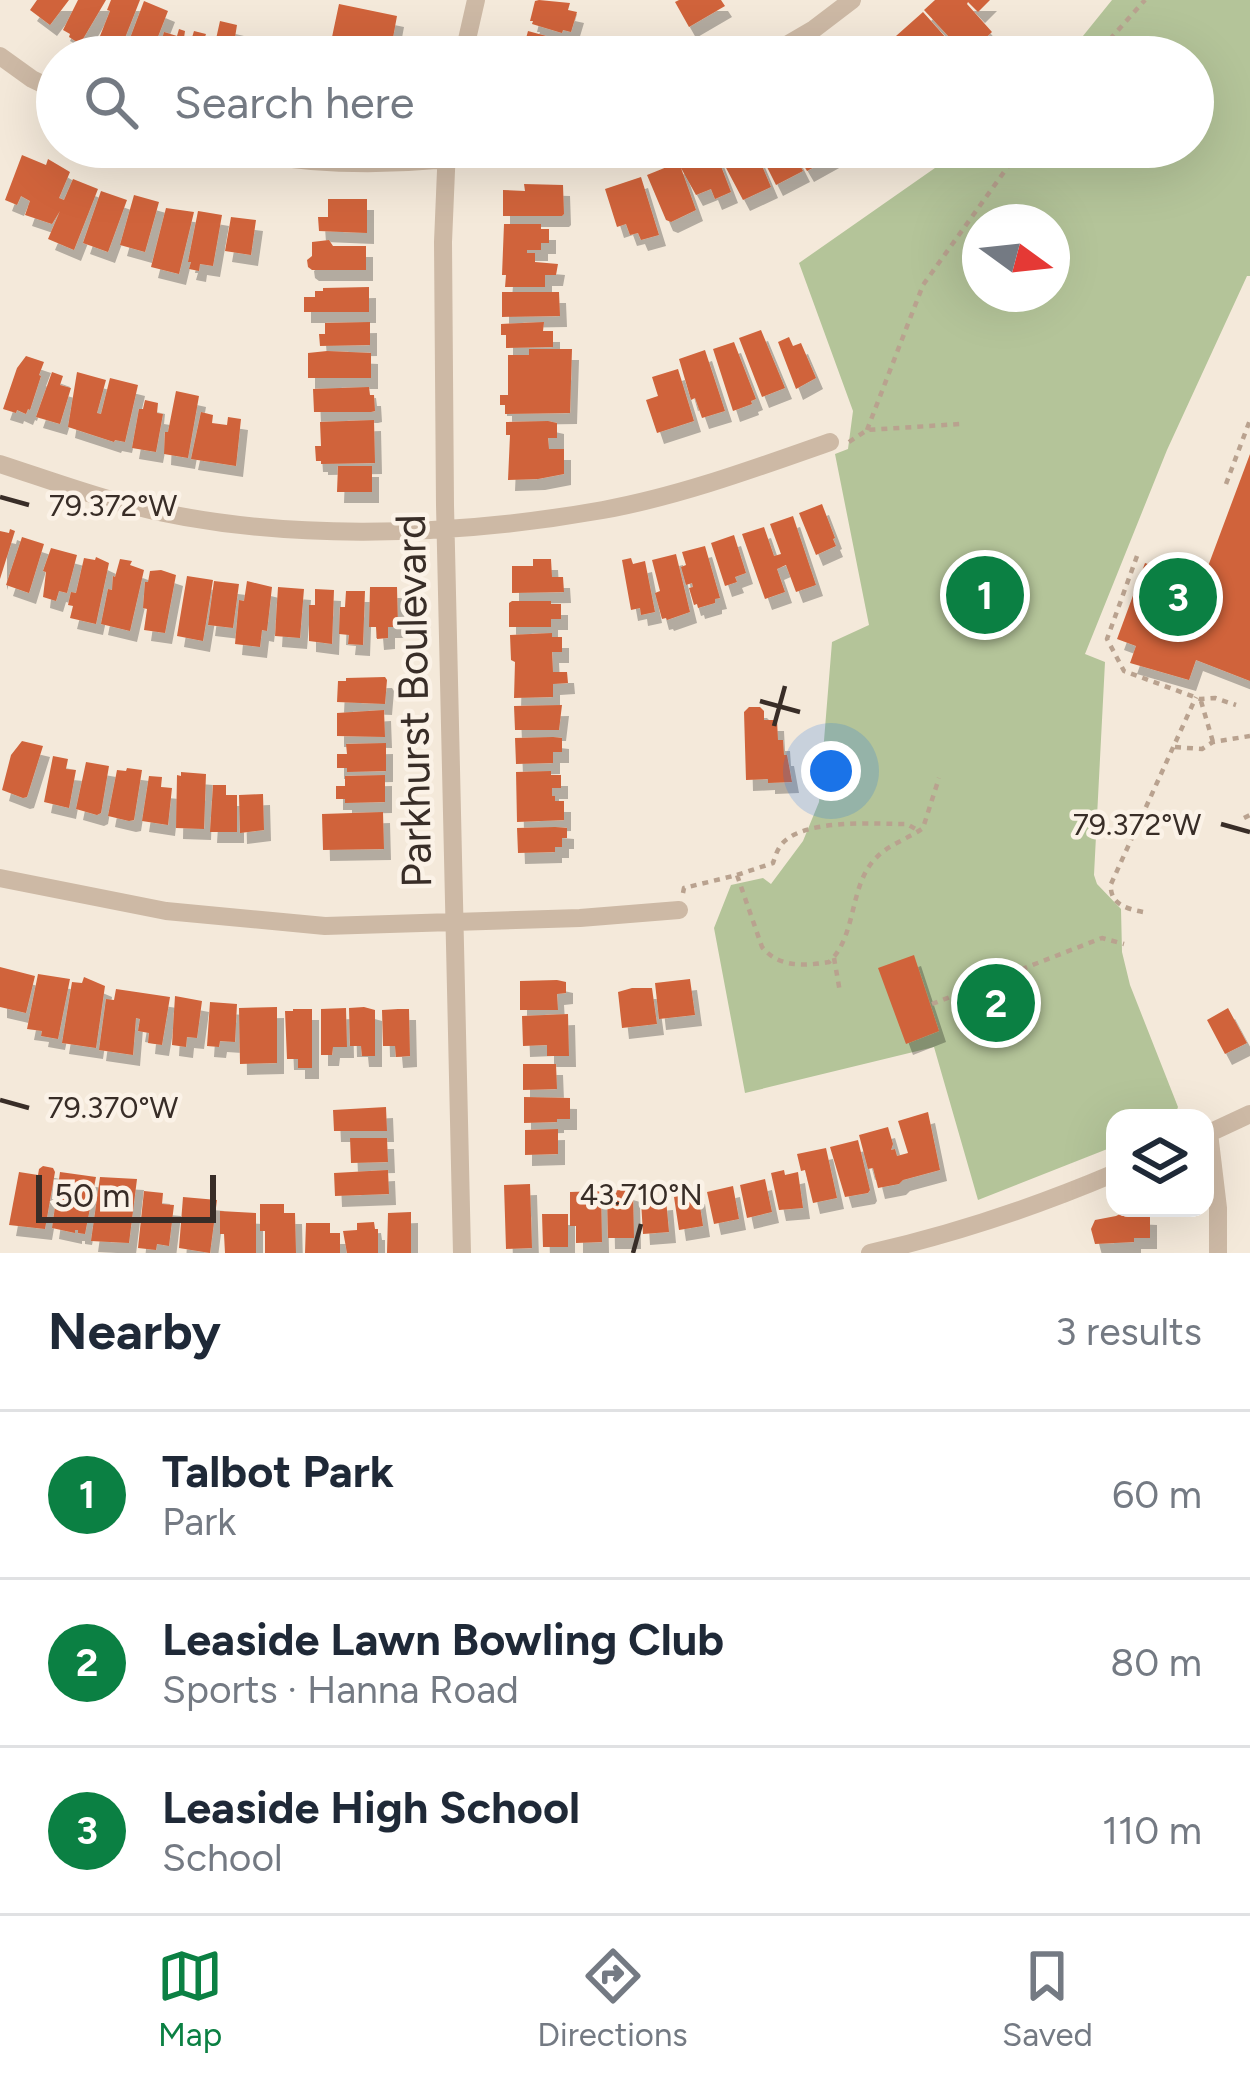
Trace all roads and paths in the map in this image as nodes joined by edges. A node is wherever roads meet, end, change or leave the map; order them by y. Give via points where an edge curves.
1 (476, 0) edge
2 (852, 0) edge
3 (1145, 0) edge
4 (468, 36) edge
5 (802, 36) edge
6 (1113, 36) edge
7 (0, 56) edge
8 (36, 81) edge
9 (446, 168) edge
10 (1007, 168) edge
11 (1250, 420) edge
12 (960, 424) dead end
13 (830, 442) dead end
14 (0, 464) edge
15 (1226, 484) dead end
16 (446, 530) junction
17 (1137, 556) dead end
18 (1198, 698) junction
19 (1236, 705) dead end
20 (1250, 736) edge
21 (1213, 742) junction
22 (1173, 747) junction
23 (939, 778) dead end
24 (919, 831) junction
25 (737, 875) junction
26 (0, 878) edge
27 (679, 910) joint
28 (1143, 912) dead end
29 (454, 922) junction
30 (1124, 944) dead end
31 (834, 958) junction
32 (840, 992) dead end
33 (932, 1004) dead end
34 (1250, 1114) edge
35 (1214, 1131) edge
36 (1106, 1177) edge
37 (1214, 1181) edge
38 (462, 1253) edge
39 (870, 1253) edge
40 (1218, 1253) edge

1 - 4 street
2 - 5 street
3 - 6 path
7 - 8 street
9 - 16 street, Parkhurst Boulevard
10 - 12 path via 923,285 867,430
11 - 15 path
13 - 16 street via 603,510
14 - 16 street via 122,504 209,520
16 - 29 street, Parkhurst Boulevard
17 - 18 path via 1107,639 1124,671
18 - 19 path
18 - 21 path
18 - 22 path
20 - 21 path
21 - 22 path
22 - 28 path via 1111,884 1118,903
23 - 24 path
24 - 25 path via 907,824 812,827 786,840 773,863
24 - 31 path via 873,860
25 - 27 path via 685,888
25 - 31 path via 770,956 794,964
26 - 29 street via 219,916 326,926
27 - 29 street
29 - 38 street, Parkhurst Boulevard
30 - 33 path via 1102,938
31 - 32 path
34 - 35 street
36 - 39 street via 937,1238
37 - 40 street

